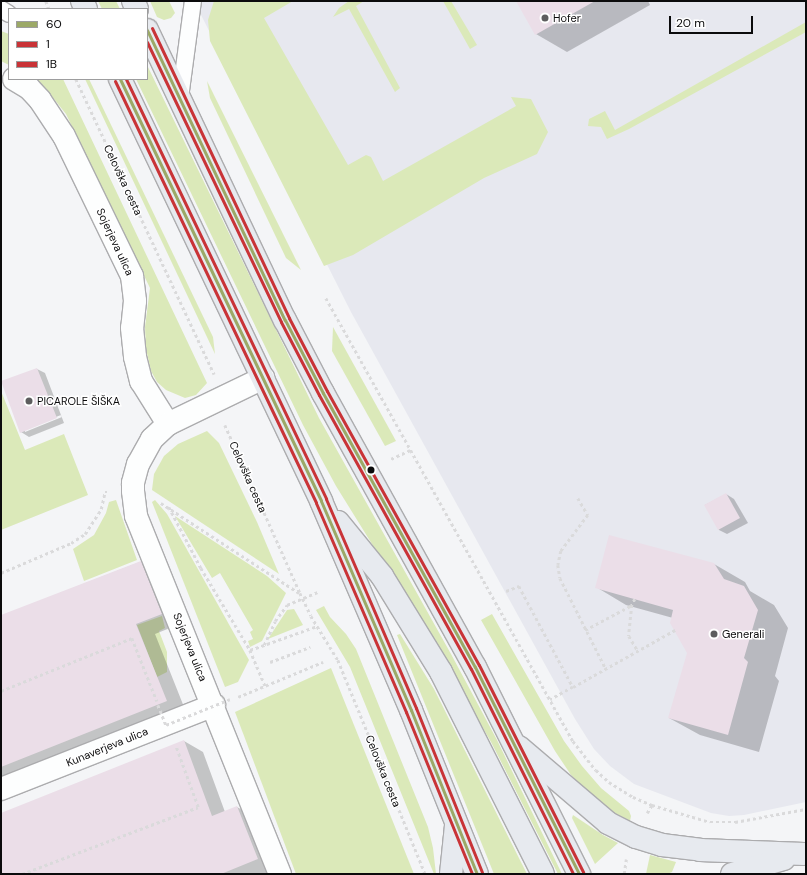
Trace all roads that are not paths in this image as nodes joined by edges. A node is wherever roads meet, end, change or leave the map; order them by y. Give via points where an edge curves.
1 (193, 1) edge
2 (148, 32) edge
3 (16, 80) edge
4 (120, 80) edge
5 (180, 98) junction
6 (263, 378) junction
7 (168, 424) junction
8 (321, 501) junction
9 (222, 702) junction
10 (514, 742) junction
11 (1, 789) edge
12 (456, 822) junction
13 (805, 853) edge
14 (280, 874) edge
15 (451, 874) edge
16 (477, 874) edge
17 (543, 874) edge
18 (579, 874) edge
19 (732, 874) edge

1 - 5 lane
2 - 5 main road
3 - 7 street, Sojerjeva ulica via 40,100 64,136 132,276 135,301 132,328 135,357 141,380
4 - 6 main road
5 - 10 main road via 319,386 475,666
6 - 7 street, Sojerjeva ulica
6 - 8 main road
7 - 9 street, Sojerjeva ulica via 143,452 134,478 136,516
8 - 12 main road
8 - 17 main road via 382,576 441,672
9 - 11 street, Kunaverjeva ulica
9 - 14 street, Sojerjeva ulica
10 - 13 main road via 608,822 636,837 662,845 700,850
10 - 18 main road
12 - 15 main road
12 - 16 main road
13 - 19 main road

